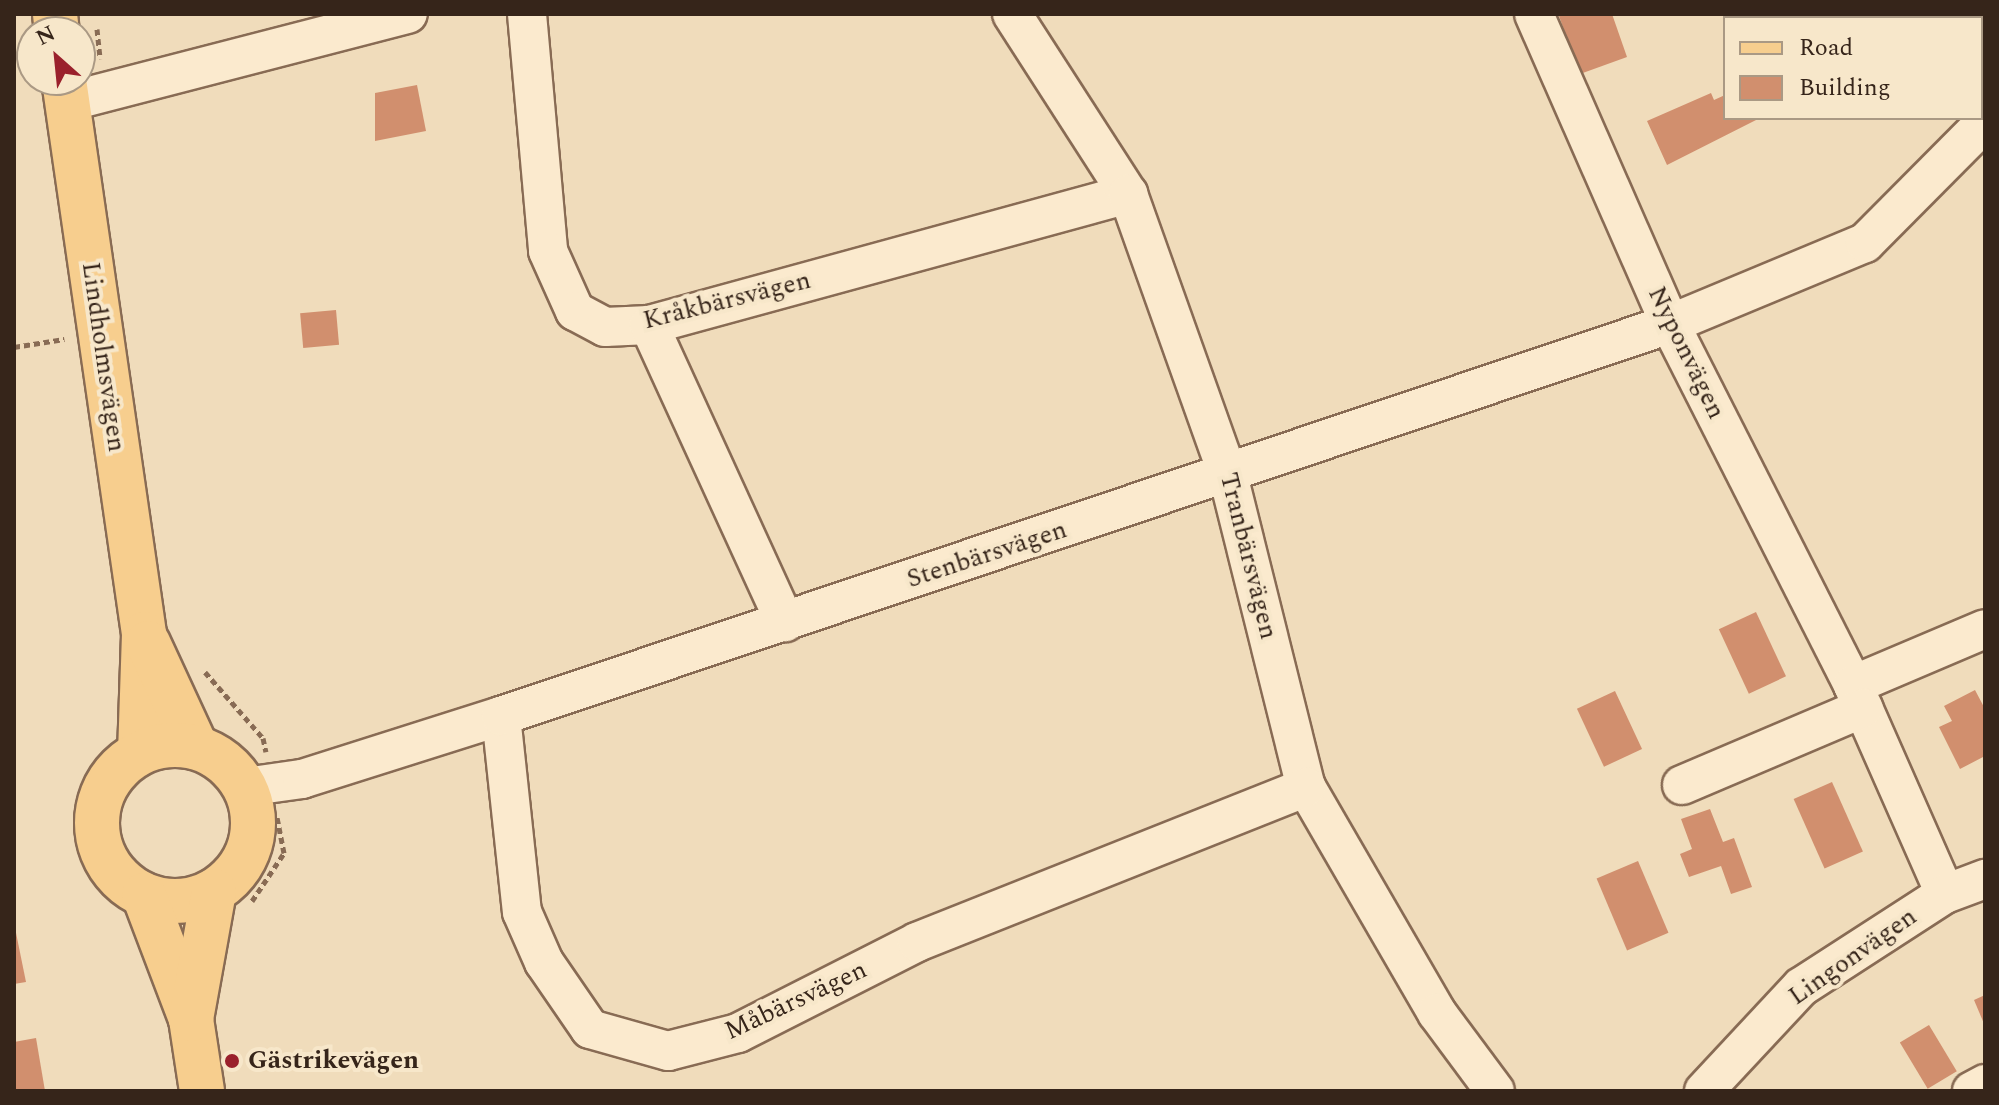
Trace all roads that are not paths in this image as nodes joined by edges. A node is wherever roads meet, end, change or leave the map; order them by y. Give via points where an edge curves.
1 (408, 14) edge
2 (527, 14) edge
3 (1012, 14) edge
4 (1534, 14) edge
5 (96, 88) edge
6 (78, 96) edge
7 (1985, 122) edge
8 (1128, 194) junction
9 (1670, 324) junction
10 (649, 325) junction
11 (1228, 475) junction
12 (785, 622) junction
13 (1985, 629) edge
14 (144, 634) junction
15 (1858, 697) junction
16 (501, 716) junction
17 (196, 747) junction
18 (140, 752) junction
19 (1682, 785) dead end
20 (1306, 787) junction
21 (269, 792) junction
22 (1985, 879) edge
23 (1945, 894) junction
24 (144, 895) junction
25 (230, 901) junction
26 (191, 1019) junction
27 (1985, 1084) edge
28 (202, 1091) edge
29 (1495, 1091) edge
30 (1704, 1091) edge
31 (1972, 1091) edge

1 - 5 street
2 - 10 street, Kråkbärsvägen via 548,251 575,311 605,327
3 - 8 street, Tranbärsvägen
4 - 9 street, Nyponvägen
6 - 14 main road, Lindholmsvägen
7 - 9 street, Stenbärsvägen via 1865,243
8 - 10 street, Kråkbärsvägen
8 - 11 street, Tranbärsvägen
9 - 11 street, Stenbärsvägen
9 - 15 street, Nyponvägen
10 - 12 street
11 - 12 street, Stenbärsvägen
11 - 20 street, Tranbärsvägen
12 - 16 street, Stenbärsvägen
13 - 15 street
14 - 17 main road, Lindholmsvägen
14 - 18 main road, Lindholmsvägen
15 - 19 street
15 - 23 street, Nyponvägen
16 - 20 street, Måbärsvägen via 522,912 544,962 590,1029 668,1051 738,1033 917,942
16 - 21 street, Stenbärsvägen
17 - 18 main road
17 - 21 main road
18 - 24 main road via 110,779 96,817 104,857
20 - 29 street, Tranbärsvägen via 1437,1013
21 - 25 main road
22 - 23 street, Lingonvägen
23 - 30 street, Lingonvägen via 1801,987
24 - 25 main road
24 - 26 main road
25 - 26 main road
26 - 28 main road
27 - 31 street

